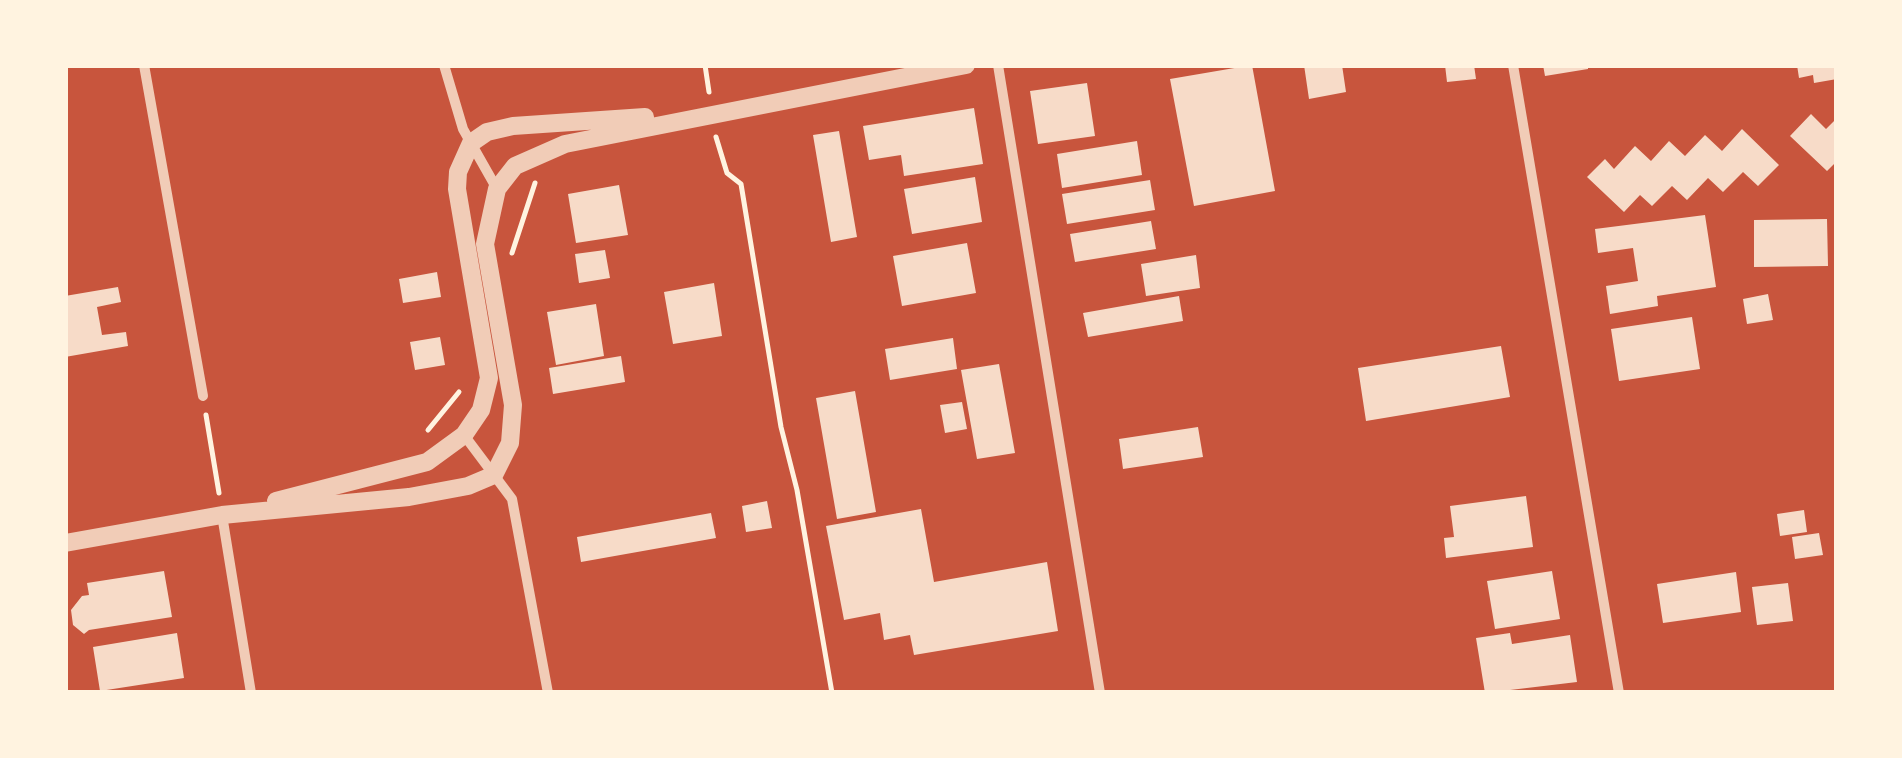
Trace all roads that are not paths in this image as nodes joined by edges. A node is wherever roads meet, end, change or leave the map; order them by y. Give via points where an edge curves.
1 (144, 65) edge
2 (444, 65) edge
3 (966, 65) edge
4 (998, 65) edge
5 (1513, 65) edge
6 (713, 112) junction
7 (471, 143) junction
8 (497, 189) junction
9 (204, 396) road end
10 (464, 435) junction
11 (494, 475) junction
12 (222, 516) junction
13 (65, 543) edge
14 (251, 693) edge
15 (548, 693) edge
16 (1100, 693) edge
17 (1620, 693) edge

1 - 9 street
2 - 7 street via 451,101
3 - 6 street
4 - 16 street
5 - 17 street
6 - 7 street via 513,126
6 - 8 street via 543,150 515,166
7 - 8 street
7 - 10 street via 457,189 489,378 482,410
8 - 11 street via 485,244 512,406 510,443
10 - 11 street
10 - 12 street via 427,462
11 - 12 street via 409,498
11 - 15 street via 514,509
12 - 13 street
12 - 14 street

